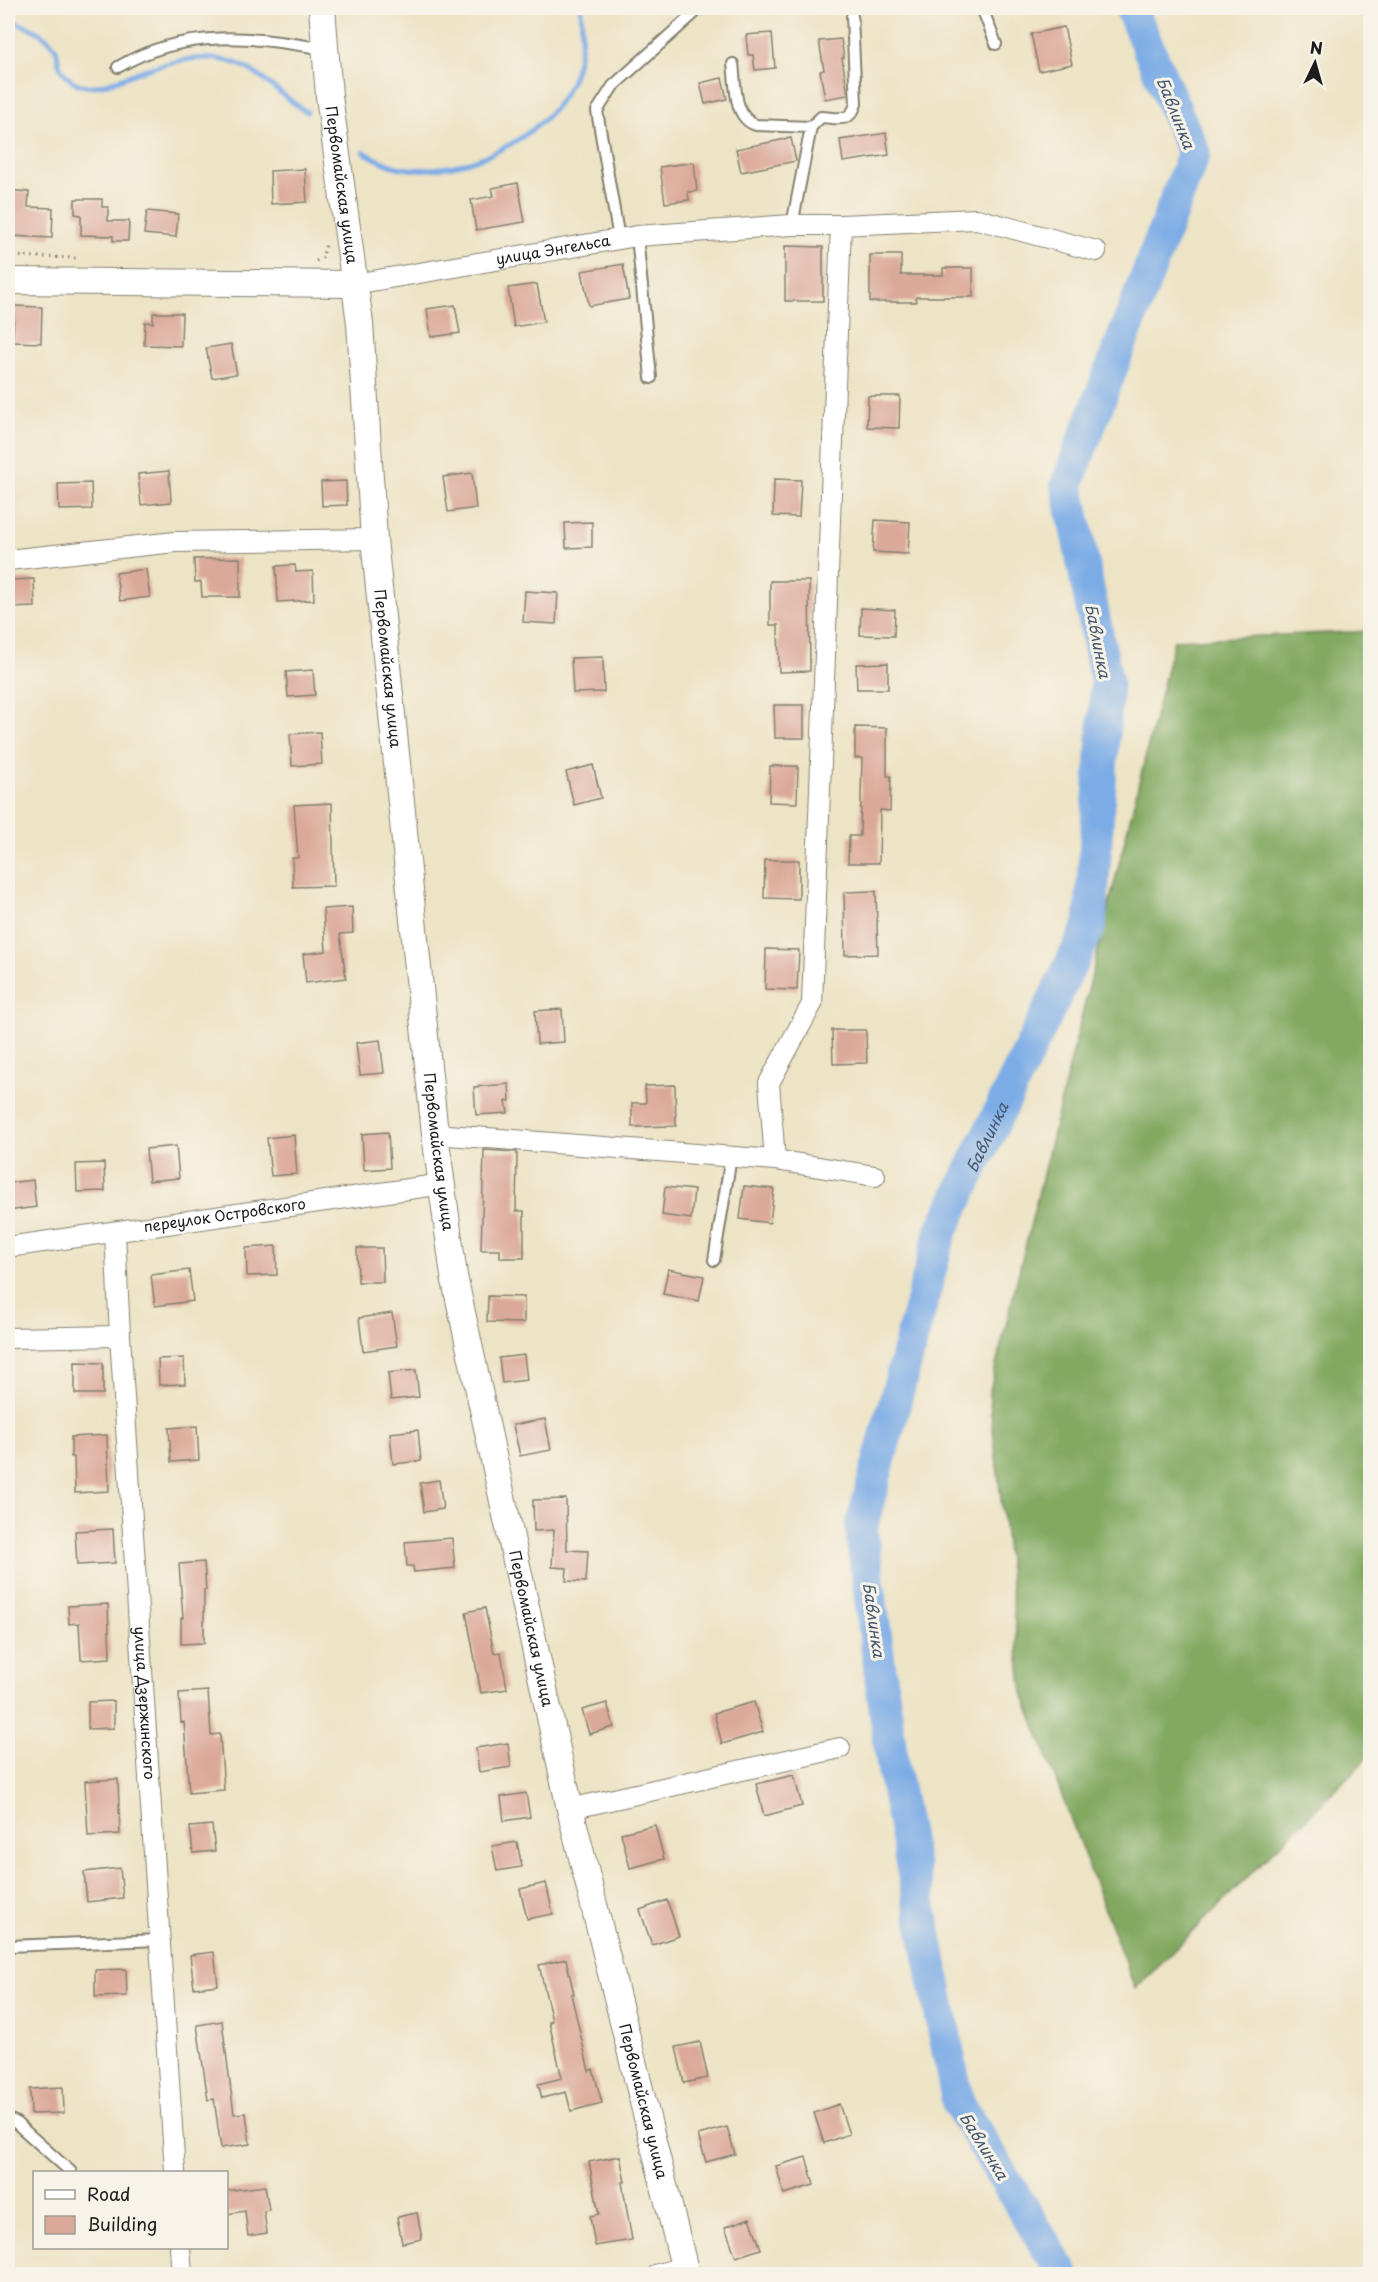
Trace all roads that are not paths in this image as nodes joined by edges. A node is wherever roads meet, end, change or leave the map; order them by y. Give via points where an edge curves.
1 (322, 8) edge
2 (700, 8) edge
3 (982, 8) edge
4 (852, 16) dead end
5 (996, 44) dead end
6 (325, 49) junction
7 (734, 64) dead end
8 (118, 67) dead end
9 (811, 127) junction
10 (792, 225) junction
11 (841, 225) junction
12 (628, 237) junction
13 (1096, 251) dead end
14 (8, 281) edge
15 (354, 284) junction
16 (651, 378) dead end
17 (374, 539) junction
18 (8, 560) edge
19 (435, 1134) junction
20 (731, 1157) junction
21 (775, 1160) junction
22 (875, 1176) dead end
23 (443, 1184) junction
24 (115, 1233) junction
25 (8, 1247) edge
26 (714, 1260) dead end
27 (120, 1336) junction
28 (8, 1338) edge
29 (840, 1748) dead end
30 (570, 1809) junction
31 (160, 1940) junction
32 (8, 1946) edge
33 (8, 2119) edge
34 (70, 2171) edge
35 (175, 2171) edge
36 (180, 2249) edge
37 (685, 2271) edge
38 (182, 2274) edge
39 (658, 2274) edge

1 - 6 street, Первомайская улица
2 - 12 lane via 614,86 597,111
3 - 5 lane
4 - 9 lane via 856,104 853,114 847,118 821,117
6 - 8 lane via 267,39 225,37 137,56
6 - 15 street, Первомайская улица
7 - 9 lane via 740,113 747,122
9 - 10 lane
10 - 11 street, улица Энгельса
10 - 12 street, улица Энгельса
11 - 13 street, улица Энгельса via 976,219
11 - 21 street via 812,1004 769,1083
12 - 15 street, улица Энгельса
12 - 16 lane
14 - 15 street, улица Энгельса
15 - 17 street, Первомайская улица via 360,322
17 - 18 street via 175,542
17 - 19 street, Первомайская улица
19 - 20 street
19 - 23 street, Первомайская улица
20 - 21 street
20 - 26 lane
21 - 22 street
23 - 24 street, переулок Островского
23 - 30 street, Первомайская улица via 454,1276
24 - 25 street, переулок Островского
24 - 27 street, улица Дзержинского
27 - 28 street
27 - 31 street, улица Дзержинского
29 - 30 street
30 - 37 street, Первомайская улица
31 - 32 lane
31 - 35 street, улица Дзержинского
33 - 34 lane
36 - 38 street
37 - 39 street

